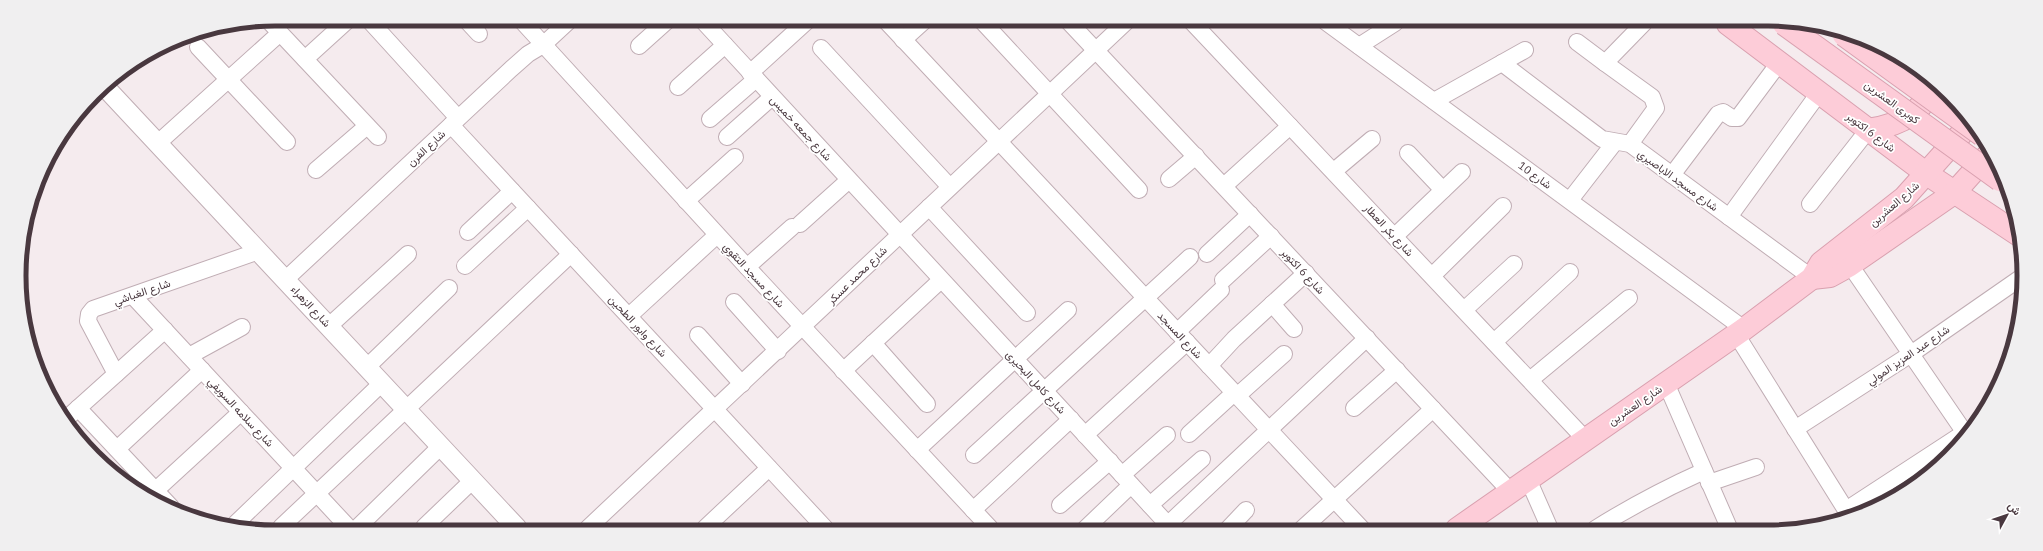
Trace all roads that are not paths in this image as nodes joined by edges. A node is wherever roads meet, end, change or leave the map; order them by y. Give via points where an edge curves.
1 (274, 26) edge
2 (341, 26) edge
3 (374, 26) edge
4 (472, 26) edge
5 (526, 26) edge
6 (564, 26) edge
7 (661, 26) edge
8 (708, 26) edge
9 (794, 26) edge
10 (890, 26) edge
11 (918, 26) edge
12 (987, 26) edge
13 (1073, 26) edge
14 (1122, 26) edge
15 (1196, 26) edge
16 (1332, 26) edge
17 (1389, 26) edge
18 (1641, 26) edge
19 (1731, 26) edge
20 (1789, 27) edge
21 (280, 33) junction
22 (479, 34) dead end
23 (903, 40) junction
24 (1851, 40) edge
25 (1577, 42) dead end
26 (543, 45) junction
27 (725, 45) junction
28 (639, 46) dead end
29 (1359, 46) junction
30 (198, 47) dead end
31 (821, 48) dead end
32 (1096, 50) junction
33 (1525, 50) dead end
34 (304, 59) junction
35 (1502, 63) junction
36 (1605, 63) junction
37 (1779, 63) junction
38 (753, 76) junction
39 (229, 79) junction
40 (678, 87) dead end
41 (1932, 88) edge
42 (108, 91) edge
43 (1819, 93) junction
44 (1048, 94) junction
45 (772, 97) junction
46 (1434, 101) junction
47 (710, 119) dead end
48 (454, 121) junction
49 (1963, 121) edge
50 (367, 126) junction
51 (1290, 126) junction
52 (1967, 127) edge
53 (1868, 130) junction
54 (378, 137) dead end
55 (727, 137) dead end
56 (1372, 139) dead end
57 (998, 141) junction
58 (287, 142) dead end
59 (158, 143) junction
60 (1623, 143) junction
61 (1408, 153) dead end
62 (1196, 156) junction
63 (735, 157) dead end
64 (1987, 157) edge
65 (316, 170) dead end
66 (1334, 171) junction
67 (1462, 172) dead end
68 (1927, 174) junction
69 (1672, 175) junction
70 (1997, 178) edge
71 (1169, 179) dead end
72 (849, 180) junction
73 (1224, 186) junction
74 (950, 187) junction
75 (1139, 190) dead end
76 (1443, 190) junction
77 (512, 191) junction
78 (1954, 193) junction
79 (1570, 200) junction
80 (686, 201) junction
81 (1810, 204) dead end
82 (1503, 206) dead end
83 (929, 207) junction
84 (528, 208) junction
85 (1250, 214) junction
86 (1729, 217) junction
87 (2013, 231) edge
88 (468, 232) dead end
89 (900, 235) junction
90 (717, 236) junction
91 (1271, 236) junction
92 (1395, 236) junction
93 (258, 251) junction
94 (408, 254) dead end
95 (571, 254) junction
96 (1207, 254) dead end
97 (1190, 257) dead end
98 (1514, 264) dead end
99 (1850, 265) junction
100 (465, 266) dead end
101 (747, 267) junction
102 (1570, 272) dead end
103 (1306, 273) junction
104 (1432, 276) junction
105 (1812, 278) junction
106 (286, 280) junction
107 (941, 280) junction
108 (2017, 281) edge
109 (449, 288) dead end
110 (133, 296) junction
111 (1146, 298) junction
112 (1629, 298) dead end
113 (734, 302) dead end
114 (1272, 304) junction
115 (1068, 310) dead end
116 (1464, 310) junction
117 (1027, 313) dead end
118 (629, 316) junction
119 (329, 326) junction
120 (242, 328) dead end
121 (802, 328) junction
122 (1294, 329) dead end
123 (165, 330) junction
124 (1740, 331) junction
125 (698, 335) dead end
126 (1182, 337) junction
127 (1367, 338) junction
128 (1494, 342) junction
129 (873, 343) junction
130 (778, 351) junction
131 (1284, 354) dead end
132 (1911, 354) junction
133 (189, 356) junction
134 (1015, 359) junction
135 (1209, 366) junction
136 (367, 367) junction
137 (202, 370) junction
138 (1397, 370) junction
139 (843, 371) junction
140 (116, 374) junction
141 (1530, 380) junction
142 (382, 383) junction
143 (1666, 383) junction
144 (742, 384) junction
145 (1045, 391) junction
146 (1236, 394) junction
147 (927, 404) dead end
148 (78, 408) junction
149 (1354, 408) dead end
150 (406, 409) junction
151 (715, 409) junction
152 (1433, 409) junction
153 (241, 412) junction
154 (69, 416) edge
155 (1071, 419) junction
156 (1795, 429) junction
157 (1964, 429) edge
158 (1268, 430) junction
159 (1189, 434) dead end
160 (1085, 435) junction
161 (1167, 435) dead end
162 (1585, 439) junction
163 (1956, 439) edge
164 (441, 446) junction
165 (117, 449) junction
166 (917, 450) junction
167 (974, 455) dead end
168 (1202, 459) dead end
169 (1110, 461) junction
170 (1756, 467) dead end
171 (293, 468) junction
172 (769, 468) junction
173 (1707, 477) junction
174 (1528, 479) junction
175 (473, 480) junction
176 (1127, 480) junction
177 (156, 490) junction
178 (1510, 492) junction
179 (317, 494) junction
180 (163, 498) edge
181 (1334, 500) junction
182 (1060, 505) dead end
183 (1150, 505) junction
184 (973, 510) junction
185 (1246, 510) dead end
186 (1849, 512) edge
187 (1847, 513) edge
188 (237, 522) edge
189 (283, 525) edge
190 (346, 525) edge
191 (360, 525) edge
192 (427, 525) edge
193 (514, 525) edge
194 (591, 525) edge
195 (708, 525) edge
196 (822, 525) edge
197 (987, 525) edge
198 (1088, 525) edge
199 (1166, 525) edge
200 (1170, 525) edge
201 (1232, 525) edge
202 (1306, 525) edge
203 (1358, 525) edge
204 (1463, 525) edge
205 (1548, 525) edge
206 (1603, 525) edge
207 (1728, 525) edge

1 - 21 street
2 - 34 street
3 - 48 street, شارع وابور الطحين
4 - 22 street
5 - 26 street, شارع مسجد التقوي
6 - 26 street, شارع الفرن
7 - 28 street
8 - 27 street, شارع جمعه خميس
9 - 38 street
10 - 23 street, شارع المسجد
11 - 23 street
12 - 44 street
13 - 32 street, شارع 6 اكتوبر
14 - 32 street, شارع محمد عسكر
15 - 51 street, شارع بكر العطار
16 - 29 street, شارع 10
17 - 29 street
18 - 36 street
19 - 37 main road, شارع 6 اكتوبر
20 - 70 main road, كوبرى العشرين, bridge
21 - 34 street
21 - 39 street
23 - 57 street, شارع المسجد
24 - 49 main road, bridge
25 - 36 street
26 - 48 street, شارع الفرن via 516,64
26 - 80 street, شارع مسجد التقوي
27 - 38 street, شارع جمعه خميس
27 - 40 street
29 - 46 street, شارع 10
30 - 39 street
31 - 74 street
32 - 44 street, شارع محمد عسكر
32 - 62 street, شارع 6 اكتوبر
33 - 35 street
34 - 50 street
35 - 46 street
35 - 60 street, شارع مسجد الاباصيري via 1602,139
36 - 60 street via 1652,97 1656,104 1654,112
37 - 43 main road, شارع 6 اكتوبر
37 - 69 street via 1738,118 1732,118 1724,112 1718,114
38 - 45 street, شارع جمعه خميس
38 - 47 street
39 - 58 street
39 - 59 street
41 - 53 main road via 1922,105 1907,119 1888,127
42 - 59 street, شارع الزهراء
43 - 53 main road, شارع 6 اكتوبر
43 - 86 street
44 - 57 street, شارع محمد عسكر
44 - 75 street
45 - 55 street
45 - 72 street, شارع جمعه خميس
46 - 79 street, شارع 10
48 - 77 street, شارع وابور الطحين
48 - 106 street, شارع الفرن
50 - 54 street
50 - 65 street
51 - 66 street, شارع بكر العطار
51 - 73 street
52 - 68 main road, شارع العشرين
53 - 68 main road, شارع 6 اكتوبر
53 - 81 street
56 - 66 street
57 - 74 street, شارع محمد عسكر
57 - 111 street, شارع المسجد
59 - 93 street, شارع الزهراء
60 - 69 street, شارع مسجد الاباصيري
60 - 79 street
61 - 76 street
62 - 71 street
62 - 73 street, شارع 6 اكتوبر
63 - 80 street
64 - 78 main road, شارع العشرين
66 - 92 street, شارع بكر العطار
67 - 76 street
68 - 78 main road, شارع 6 اكتوبر
68 - 105 main road, شارع العشرين via 1904,198 1821,263
69 - 86 street, شارع مسجد الاباصيري
72 - 89 street, شارع جمعه خميس
72 - 101 street
73 - 85 street, شارع 6 اكتوبر
74 - 83 street, شارع محمد عسكر
76 - 92 street
77 - 84 street, شارع وابور الطحين
77 - 88 street
78 - 87 main road, شارع 6 اكتوبر
78 - 99 main road, شارع العشرين
79 - 124 street, شارع 10
80 - 90 street, شارع مسجد التقوي
82 - 104 street
83 - 89 street, شارع محمد عسكر
83 - 117 street
84 - 95 street, شارع وابور الطحين
84 - 100 street
85 - 91 street, شارع 6 اكتوبر
85 - 96 street
86 - 105 street, شارع مسجد الاباصيري
89 - 107 street, شارع كامل البحيرى
89 - 121 street, شارع محمد عسكر
90 - 101 street, شارع مسجد التقوي
90 - 118 street
91 - 103 street, شارع 6 اكتوبر
91 - 126 street via 1222,285
92 - 104 street, شارع بكر العطار
93 - 106 street, شارع الزهراء
93 - 110 street, شارع الغباشي
94 - 119 street
95 - 118 street, شارع وابور الطحين
95 - 150 street
97 - 111 street
98 - 116 street
99 - 105 main road, شارع العشرين via 1830,276
99 - 132 street
101 - 121 street, شارع مسجد التقوي
102 - 128 street
103 - 114 street
103 - 127 street, شارع 6 اكتوبر
104 - 116 street, شارع بكر العطار
105 - 124 main road, شارع العشرين
106 - 119 street, شارع الزهراء
107 - 129 street
107 - 134 street, شارع كامل البحيرى
108 - 132 street, شارع عبد العزيز المولي
109 - 136 street
110 - 123 street, شارع سلامه السويفي
110 - 140 street, شارع الغباشي via 93,309 88,318
111 - 126 street, شارع المسجد
111 - 145 street
112 - 141 street
113 - 130 street
114 - 122 street
114 - 135 street
115 - 134 street
116 - 128 street, شارع بكر العطار
118 - 151 street, شارع وابور الطحين
119 - 136 street, شارع الزهراء
120 - 133 street
121 - 130 street, شارع محمد عسكر
121 - 139 street, شارع مسجد التقوي
123 - 133 street, شارع سلامه السويفي
123 - 140 street
124 - 143 main road, شارع العشرين
124 - 156 street
125 - 144 street
126 - 135 street, شارع المسجد
126 - 160 street
127 - 138 street, شارع 6 اكتوبر
127 - 158 street
128 - 141 street, شارع بكر العطار
129 - 139 street
129 - 147 street
130 - 144 street, شارع محمد عسكر
131 - 146 street
132 - 156 street, شارع عبد العزيز المولي
132 - 157 street
133 - 137 street, شارع سلامه السويفي
134 - 145 street, شارع كامل البحيرى
134 - 166 street
135 - 146 street, شارع المسجد
136 - 142 street, شارع الزهراء
137 - 153 street, شارع سلامه السويفي
137 - 165 street
138 - 149 street
138 - 152 street, شارع 6 اكتوبر
139 - 166 street, شارع مسجد التقوي
140 - 148 street
141 - 162 street, شارع بكر العطار
142 - 150 street, شارع الزهراء
142 - 171 street
143 - 162 main road, شارع العشرين
143 - 173 street
144 - 151 street, شارع محمد عسكر
145 - 155 street, شارع كامل البحيرى
145 - 167 street
146 - 158 street, شارع المسجد
146 - 159 street
148 - 154 street
148 - 165 street
150 - 164 street, شارع الزهراء
150 - 179 street
151 - 172 street, شارع وابور الطحين
151 - 194 street, شارع محمد عسكر
152 - 178 street, شارع 6 اكتوبر
152 - 181 street
153 - 171 street, شارع سلامه السويفي
153 - 177 street
155 - 160 street, شارع كامل البحيرى
155 - 184 street
156 - 187 street
158 - 181 street, شارع المسجد
158 - 200 street
160 - 169 street, شارع كامل البحيرى
161 - 176 street
162 - 174 main road, شارع العشرين
163 - 186 street
164 - 175 street, شارع الزهراء
164 - 191 street
165 - 177 street
166 - 184 street, شارع مسجد التقوي
168 - 183 street
169 - 176 street, شارع كامل البحيرى
169 - 182 street
170 - 173 street
171 - 179 street, شارع سلامه السويفي
171 - 188 street
172 - 195 street
172 - 196 street, شارع وابور الطحين
173 - 206 street via 1666,488
173 - 207 street
174 - 178 main road, شارع العشرين
174 - 205 street
175 - 192 street
175 - 193 street, شارع الزهراء
176 - 183 street, شارع كامل البحيرى
176 - 198 street
177 - 180 street
178 - 204 main road, شارع العشرين
179 - 189 street
179 - 190 street, شارع سلامه السويفي
181 - 202 street
181 - 203 street, شارع المسجد
183 - 199 street, شارع كامل البحيرى
184 - 197 street, شارع مسجد التقوي
185 - 201 street

